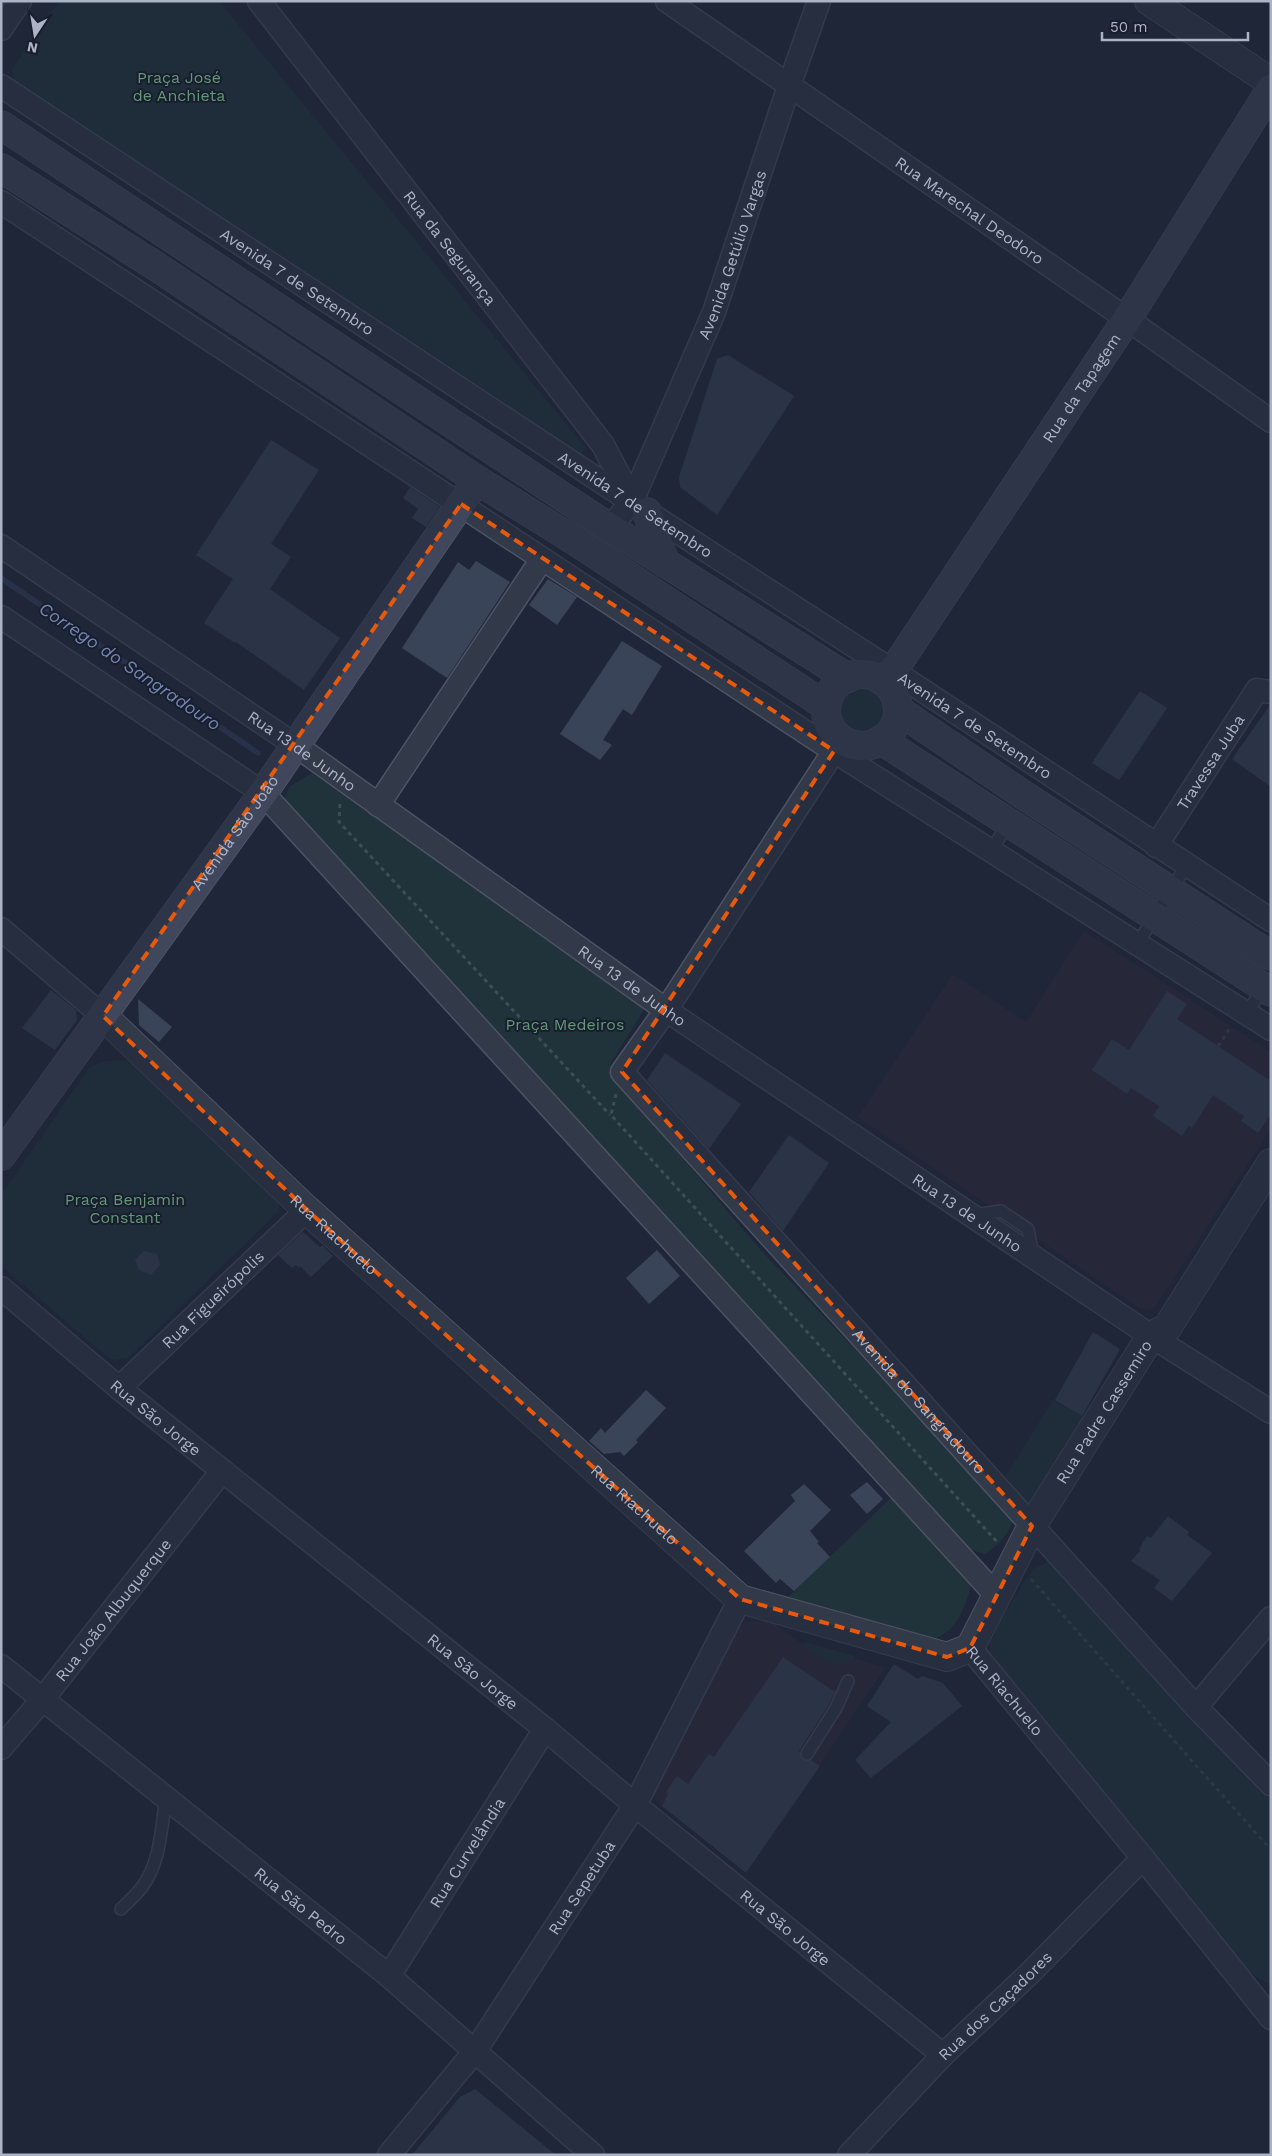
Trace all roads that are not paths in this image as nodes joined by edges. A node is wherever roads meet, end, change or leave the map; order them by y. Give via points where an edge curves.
1 (20, 1) edge
2 (259, 1) edge
3 (668, 1) edge
4 (819, 1) edge
5 (1149, 1) edge
6 (1, 29) edge
7 (1271, 82) edge
8 (1, 86) edge
9 (788, 86) junction
10 (1271, 89) edge
11 (1, 125) edge
12 (1, 168) edge
13 (1, 202) edge
14 (194, 214) junction
15 (175, 241) junction
16 (157, 267) junction
17 (140, 295) junction
18 (1128, 318) junction
19 (1271, 421) edge
20 (478, 480) junction
21 (461, 504) junction
22 (639, 507) junction
23 (610, 528) junction
24 (577, 542) junction
25 (1, 546) edge
26 (542, 559) junction
27 (664, 562) junction
28 (1, 617) edge
29 (887, 676) junction
30 (848, 678) junction
31 (1271, 692) edge
32 (826, 706) junction
33 (898, 710) junction
34 (881, 740) junction
35 (837, 744) junction
36 (295, 745) junction
37 (1035, 782) junction
38 (263, 793) junction
39 (378, 804) junction
40 (1009, 822) junction
41 (1156, 846) junction
42 (991, 850) junction
43 (1186, 866) junction
44 (1170, 891) junction
45 (1154, 917) junction
46 (1271, 920) edge
47 (1, 929) edge
48 (1138, 943) junction
49 (1271, 956) edge
50 (1267, 989) edge
51 (666, 1010) junction
52 (103, 1016) junction
53 (1240, 1019) junction
54 (1271, 1029) edge
55 (1, 1156) edge
56 (1269, 1168) edge
57 (306, 1210) junction
58 (1, 1288) edge
59 (1151, 1336) junction
60 (119, 1388) junction
61 (1271, 1412) edge
62 (222, 1471) junction
63 (1032, 1526) junction
64 (996, 1594) junction
65 (740, 1599) junction
66 (1271, 1618) edge
67 (970, 1648) junction
68 (1, 1666) edge
69 (848, 1681) dead end
70 (42, 1700) junction
71 (1196, 1707) junction
72 (545, 1729) junction
73 (1, 1748) edge
74 (806, 1754) dead end
75 (1271, 1784) edge
76 (166, 1798) junction
77 (634, 1805) junction
78 (1143, 1858) junction
79 (121, 1909) dead end
80 (389, 1976) junction
81 (1245, 1985) junction
82 (1271, 1995) edge
83 (1271, 2018) edge
84 (475, 2051) junction
85 (943, 2055) junction
86 (389, 2155) edge
87 (593, 2155) edge
88 (849, 2155) edge

1 - 6 street
2 - 22 street, Rua da Segurança via 603,445
3 - 9 street, Rua Marechal Deodoro
4 - 9 street, Avenida Getúlio Vargas
5 - 7 street
8 - 14 street, Avenida 7 de Setembro
9 - 18 street, Rua Marechal Deodoro
9 - 22 street, Avenida Getúlio Vargas via 714,312
10 - 18 main road, Rua da Tapagem
11 - 15 main road, Avenida 7 de Setembro
12 - 16 main road
13 - 17 street
14 - 15 street
14 - 22 street, Avenida 7 de Setembro
15 - 23 main road, Avenida 7 de Setembro
16 - 17 street
16 - 20 main road
17 - 21 street
18 - 19 street, Rua Marechal Deodoro
18 - 29 main road, Rua da Tapagem
20 - 21 main road, Avenida São João
20 - 24 main road
21 - 26 street
21 - 36 main road, Avenida São João
22 - 23 street, Avenida Getúlio Vargas
22 - 27 main road
22 - 29 street, Avenida 7 de Setembro
23 - 24 main road via 596,540
23 - 27 main road, Avenida 7 de Setembro
24 - 32 main road
25 - 36 street, Rua 13 de Junho
26 - 35 street
26 - 39 street
27 - 30 main road, Avenida 7 de Setembro
28 - 38 street
29 - 30 main road
29 - 33 main road
29 - 37 street, Avenida 7 de Setembro
30 - 32 main road via 830,694
31 - 41 street, Travessa Juba via 1256,690
32 - 35 main road via 828,724
33 - 34 main road via 896,722
33 - 37 main road, Avenida 7 de Setembro
34 - 35 main road via 860,746
34 - 40 main road
35 - 42 street
35 - 51 street
36 - 38 main road, Avenida São João
36 - 39 street, Rua 13 de Junho
37 - 41 street, Avenida 7 de Setembro
37 - 44 main road, Avenida 7 de Setembro
38 - 52 main road, Avenida São João
38 - 64 street
39 - 51 street, Rua 13 de Junho
40 - 42 lane
40 - 45 main road
41 - 43 street, Avenida 7 de Setembro
42 - 48 street
43 - 44 lane
43 - 46 street, Avenida 7 de Setembro
44 - 45 lane
44 - 49 main road, Avenida 7 de Setembro
45 - 48 lane
45 - 50 main road
47 - 52 street, Rua Riachuelo
48 - 53 street
50 - 53 lane
51 - 59 street, Rua 13 de Junho
51 - 63 street, Avenida do Sangradouro via 622,1072
52 - 55 main road, Avenida São João
52 - 57 street, Rua Riachuelo
53 - 54 street
56 - 59 street, Rua Padre Cassemiro via 1167,1328
57 - 60 street, Rua Figueirópolis
57 - 65 street, Rua Riachuelo
58 - 60 street, Rua São Jorge
59 - 61 street, Rua 13 de Junho
59 - 63 street, Rua Padre Cassemiro
60 - 62 street, Rua São Jorge
62 - 70 street, Rua João Albuquerque
62 - 72 street, Rua São Jorge
63 - 64 street, Rua Padre Cassemiro
63 - 71 street, Avenida do Sangradouro
64 - 67 street, Rua Padre Cassemiro
65 - 67 street, Rua Riachuelo via 947,1656
65 - 77 street, Rua Sepetuba
66 - 71 street
67 - 78 street, Rua Riachuelo
68 - 70 street, Rua São Pedro
69 - 74 lane via 836,1708
70 - 73 street, Rua João Albuquerque
70 - 76 street, Rua São Pedro
71 - 75 street, Avenida do Sangradouro
72 - 77 street, Rua São Jorge
72 - 80 street, Rua Curvelândia
76 - 79 lane via 161,1840 155,1858 143,1885
76 - 80 street, Rua São Pedro
77 - 84 street, Rua Sepetuba
77 - 85 street, Rua São Jorge
78 - 81 street, Rua Riachuelo
78 - 85 street, Rua dos Caçadores via 1029,1974
80 - 84 street, Rua São Pedro
81 - 82 street
81 - 83 street, Rua Riachuelo
84 - 86 street, Rua Sepetuba
84 - 87 street, Rua São Pedro
85 - 88 street, Rua dos Caçadores

